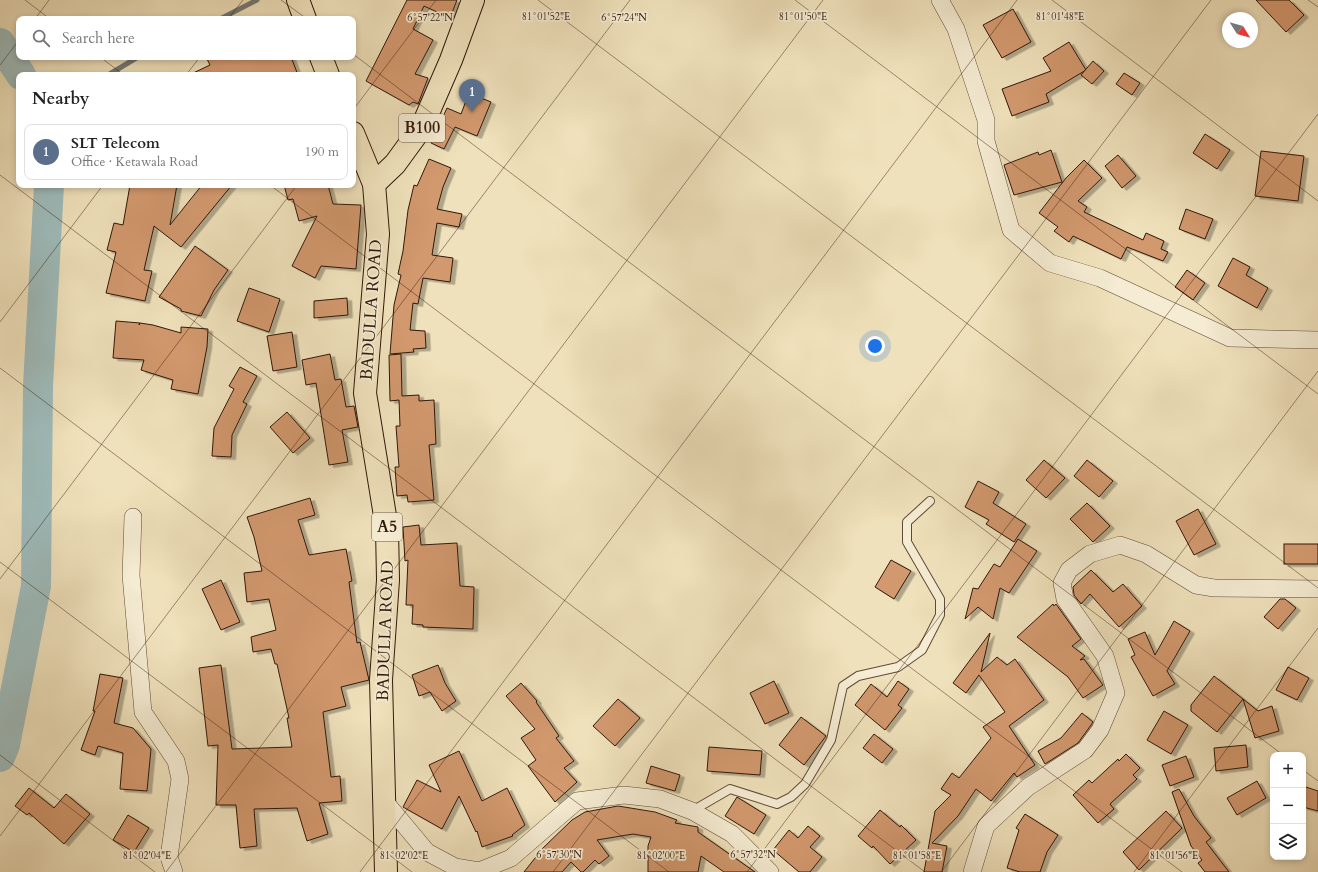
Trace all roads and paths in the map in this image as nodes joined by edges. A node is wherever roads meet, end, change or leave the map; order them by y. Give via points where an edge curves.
1 (473, 0) edge
2 (940, 0) edge
3 (322, 60) edge
4 (327, 72) edge
5 (356, 140) edge
6 (374, 184) junction
7 (1318, 340) edge
8 (930, 501) dead end
9 (133, 517) dead end
10 (1318, 589) edge
11 (386, 803) junction
12 (692, 811) junction
13 (174, 872) edge
14 (386, 872) edge
15 (770, 872) edge
16 (972, 872) edge

1 - 6 main road, B100 via 422,127 396,164
2 - 7 street via 956,29 986,120 986,141 1011,230 1050,263 1100,278 1230,338
3 - 4 main road
5 - 6 main road, BADULLA ROAD / A5
6 - 11 main road, BADULLA ROAD / A5 via 378,234 365,393 387,528 388,580 381,680
8 - 12 lane via 907,522 907,542 940,598 940,615 922,650 898,667 858,676 843,686 831,740 806,784 791,797 777,804 730,789
9 - 13 street via 131,576 143,712 176,761 180,779 169,857
10 - 16 street via 1214,588 1196,585 1146,554 1120,545 1090,554 1069,570 1062,583 1065,599 1105,656 1116,693 1100,730 1085,750 1028,787 986,826
11 - 12 street via 427,852 454,867 479,871 511,858 577,801 624,795 660,799
11 - 14 main road, BADULLA ROAD / A5
12 - 15 street via 732,834

